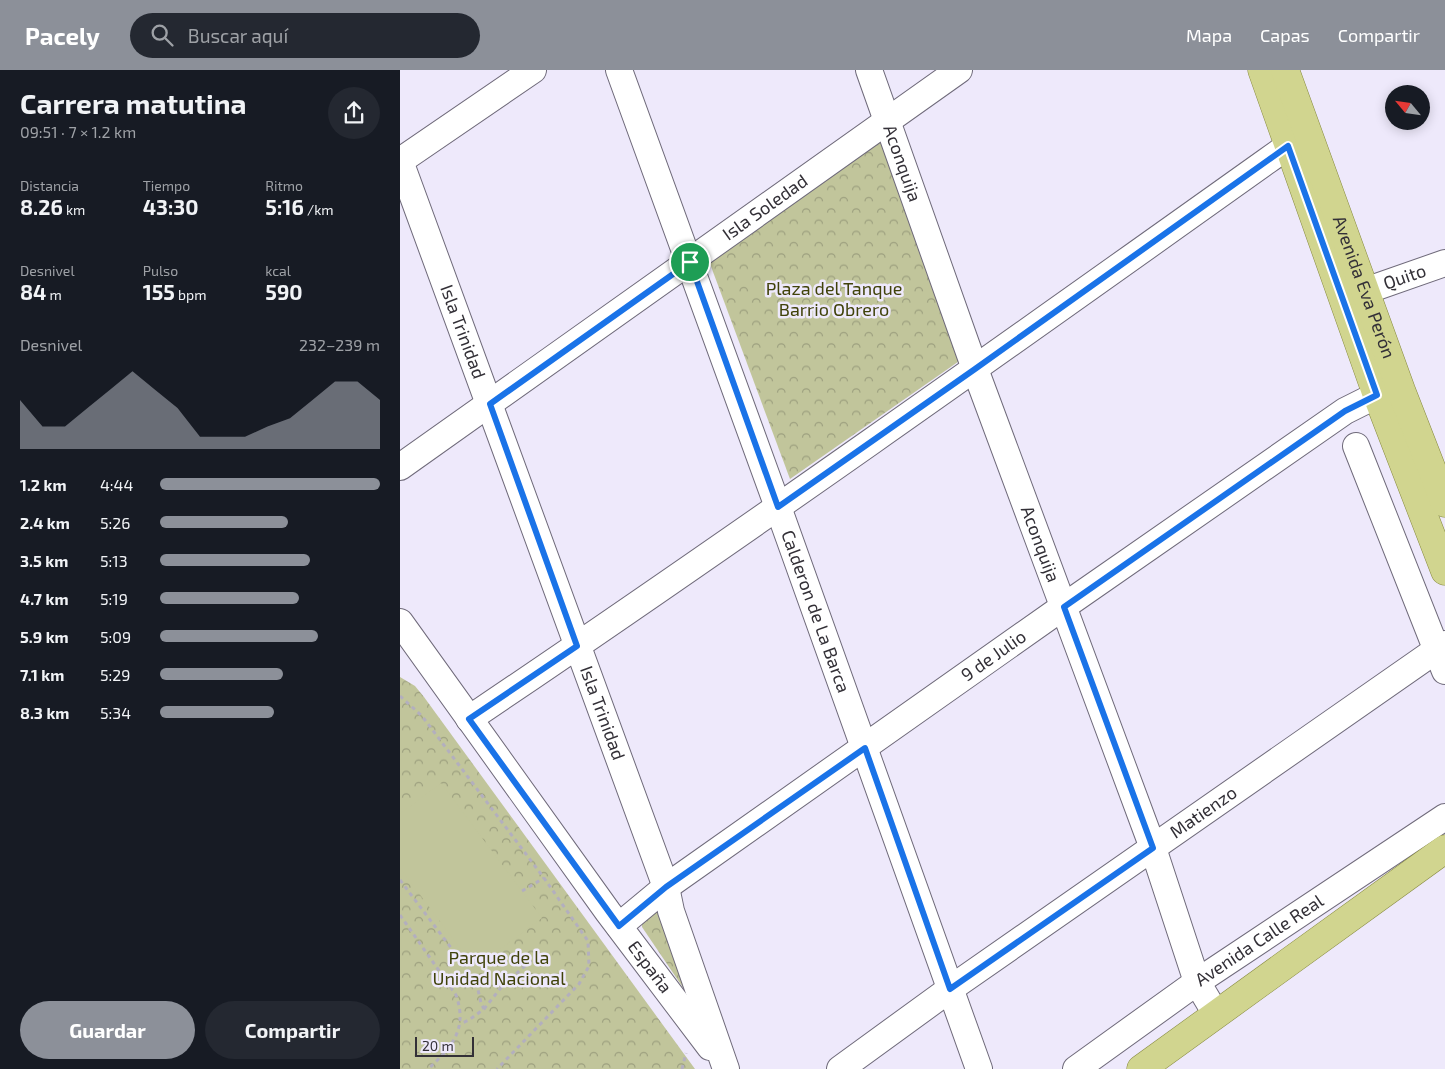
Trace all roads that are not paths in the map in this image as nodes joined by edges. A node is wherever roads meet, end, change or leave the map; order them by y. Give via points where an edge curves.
1 (533, 70) edge
2 (619, 70) edge
3 (869, 70) edge
4 (959, 70) edge
5 (1262, 70) edge
6 (1285, 70) edge
7 (887, 120) junction
8 (1288, 146) junction
9 (400, 161) edge
10 (690, 262) junction
11 (1445, 263) edge
12 (1365, 291) junction
13 (975, 369) junction
14 (1377, 395) junction
15 (490, 404) junction
16 (1356, 446) dead end
17 (400, 467) edge
18 (1445, 503) edge
19 (778, 507) junction
20 (1445, 571) edge
21 (1064, 607) junction
22 (400, 622) edge
23 (577, 646) junction
24 (1442, 655) edge
25 (469, 719) junction
26 (865, 748) junction
27 (1445, 817) edge
28 (1153, 848) junction
29 (1445, 849) edge
30 (666, 887) junction
31 (619, 926) junction
32 (1197, 982) junction
33 (950, 989) junction
34 (1216, 1014) junction
35 (726, 1069) edge
36 (840, 1069) edge
37 (979, 1069) edge
38 (1076, 1069) edge
39 (1141, 1069) edge

1 - 9 street
2 - 10 street, Calderon de La Barca
3 - 7 street, Aconquija
4 - 7 street, Isla Soledad
5 - 8 main road, Avenida Eva Perón
6 - 12 main road, Avenida Eva Perón
7 - 10 street, Isla Soledad
7 - 13 street, Aconquija
8 - 13 street
8 - 14 main road, Avenida Eva Perón
9 - 15 street, Isla Trinidad
10 - 15 street, Isla Soledad
10 - 19 street, Calderon de La Barca
11 - 12 street, Quito
12 - 18 main road, Avenida Eva Perón
13 - 19 street
13 - 21 street, Aconquija
14 - 20 main road, Avenida Eva Perón
14 - 21 street, 9 de Julio via 1345,411
15 - 17 street, Isla Soledad
15 - 23 street, Isla Trinidad
16 - 24 street
19 - 23 street
19 - 26 street, Calderon de La Barca
21 - 26 street, 9 de Julio
21 - 28 street, Aconquija
22 - 25 street, España
23 - 25 street
23 - 30 street, Isla Trinidad
24 - 28 street, Matienzo
25 - 31 street, España
26 - 30 street, 9 de Julio
26 - 33 street, Calderon de La Barca
27 - 32 street, Avenida Calle Real
28 - 32 street, Aconquija
28 - 33 street, Matienzo
29 - 34 main road, Avenida Calle Real
30 - 31 street, 9 de Julio
30 - 35 street, Isla Trinidad via 670,911
31 - 35 street, España
32 - 34 street, Aconquija
32 - 38 street, Avenida Calle Real
33 - 36 street, Matienzo
33 - 37 street, Calderon de La Barca
34 - 39 main road, Avenida Calle Real

